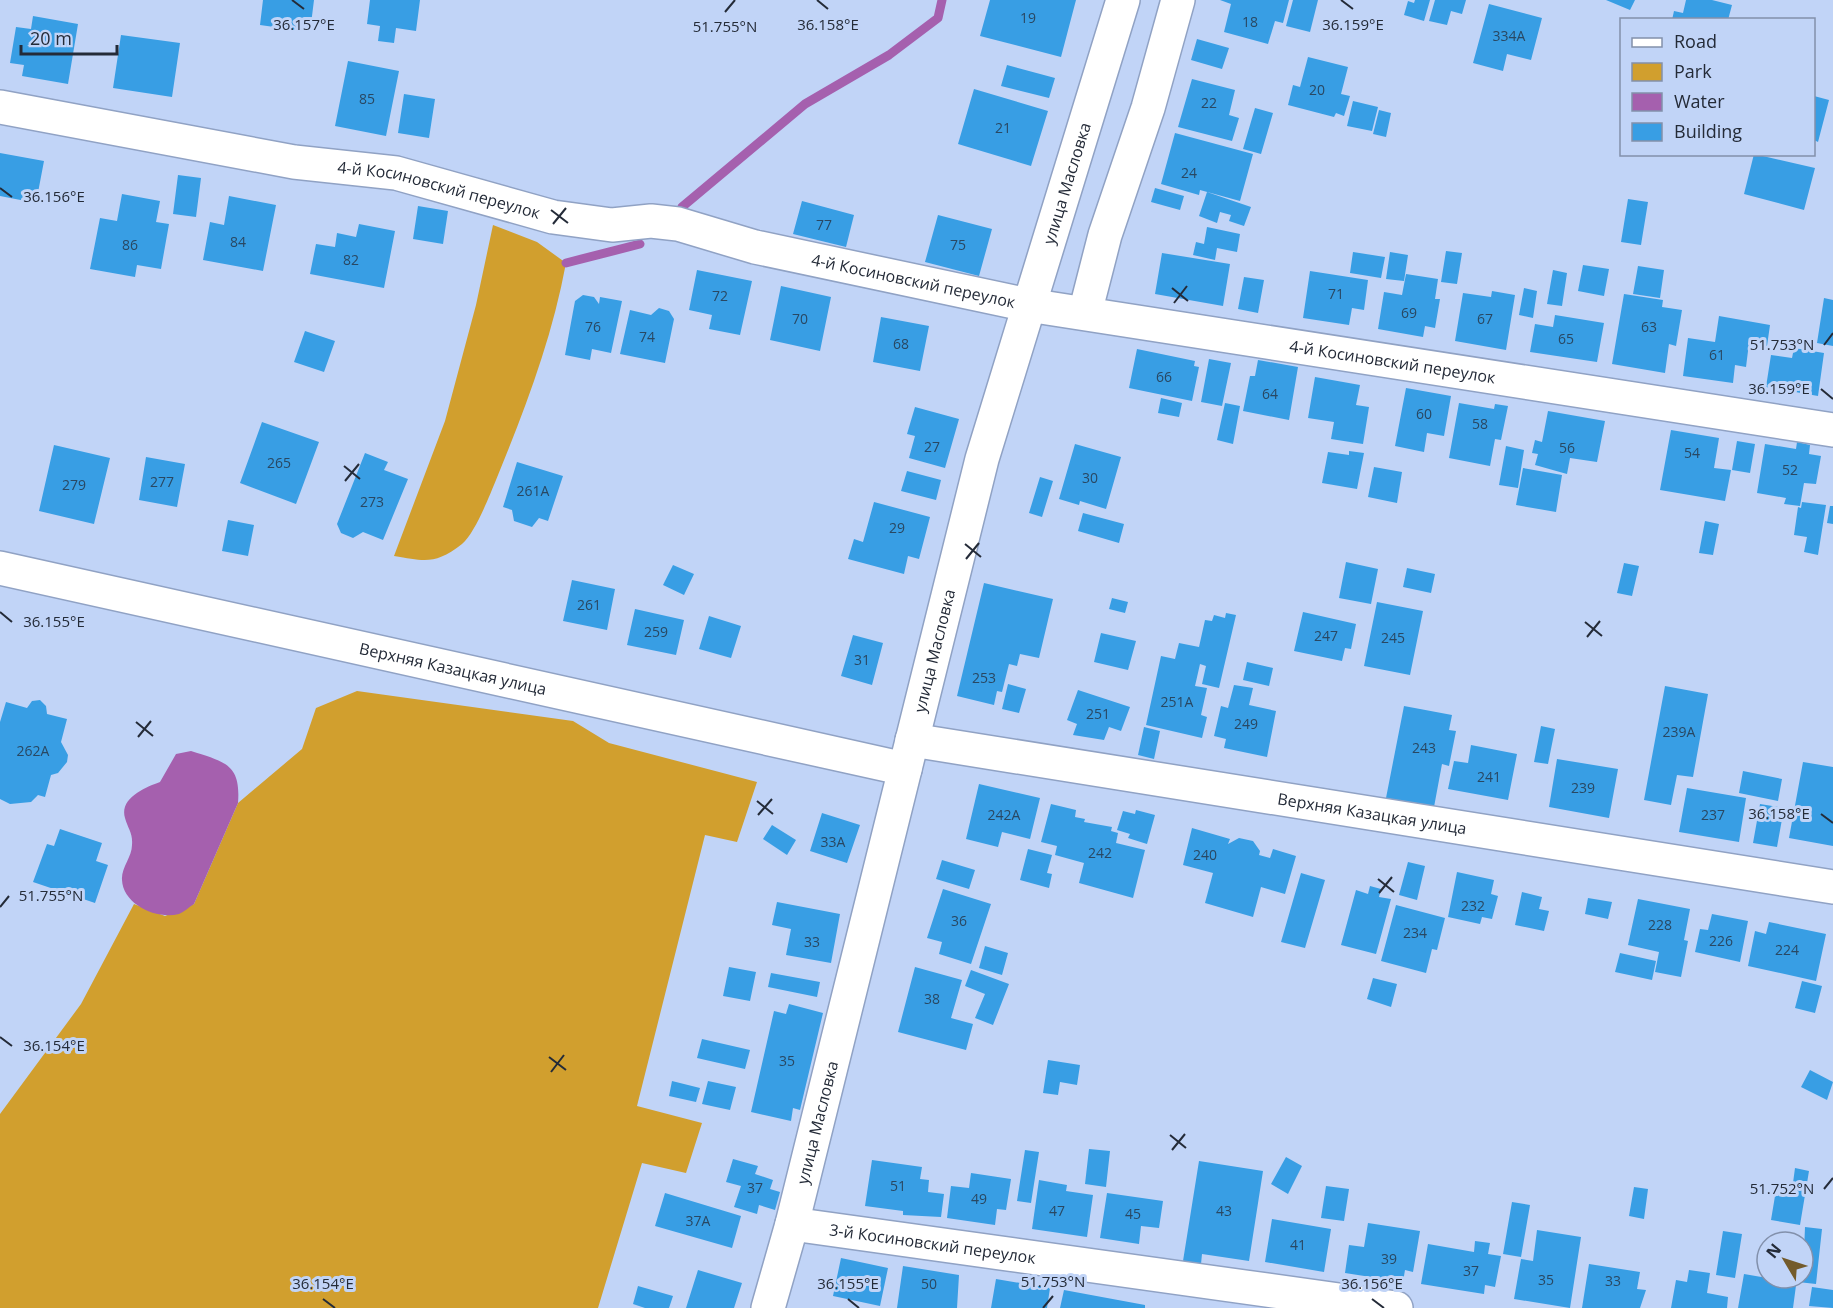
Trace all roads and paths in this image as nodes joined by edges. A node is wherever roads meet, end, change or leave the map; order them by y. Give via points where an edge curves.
1 (1123, 0) edge
2 (1178, 0) edge
3 (0, 107) edge
4 (1028, 305) junction
5 (1085, 313) junction
6 (1833, 430) edge
7 (0, 568) edge
8 (909, 754) junction
9 (1833, 887) edge
10 (792, 1224) junction
11 (768, 1308) edge
12 (1396, 1308) edge

1 - 4 street, улица Масловка
2 - 5 street
3 - 4 street, 4-й Косиновский переулок via 294,162 396,173 553,217 612,225 651,221 678,224 755,247
4 - 5 street, 4-й Косиновский переулок
4 - 8 street, улица Масловка via 982,459
5 - 6 street, 4-й Косиновский переулок
7 - 8 street, Верхняя Казацкая улица
8 - 9 street, Верхняя Казацкая улица
8 - 10 street, улица Масловка
10 - 11 street, улица Масловка
10 - 12 street, 3-й Косиновский переулок

